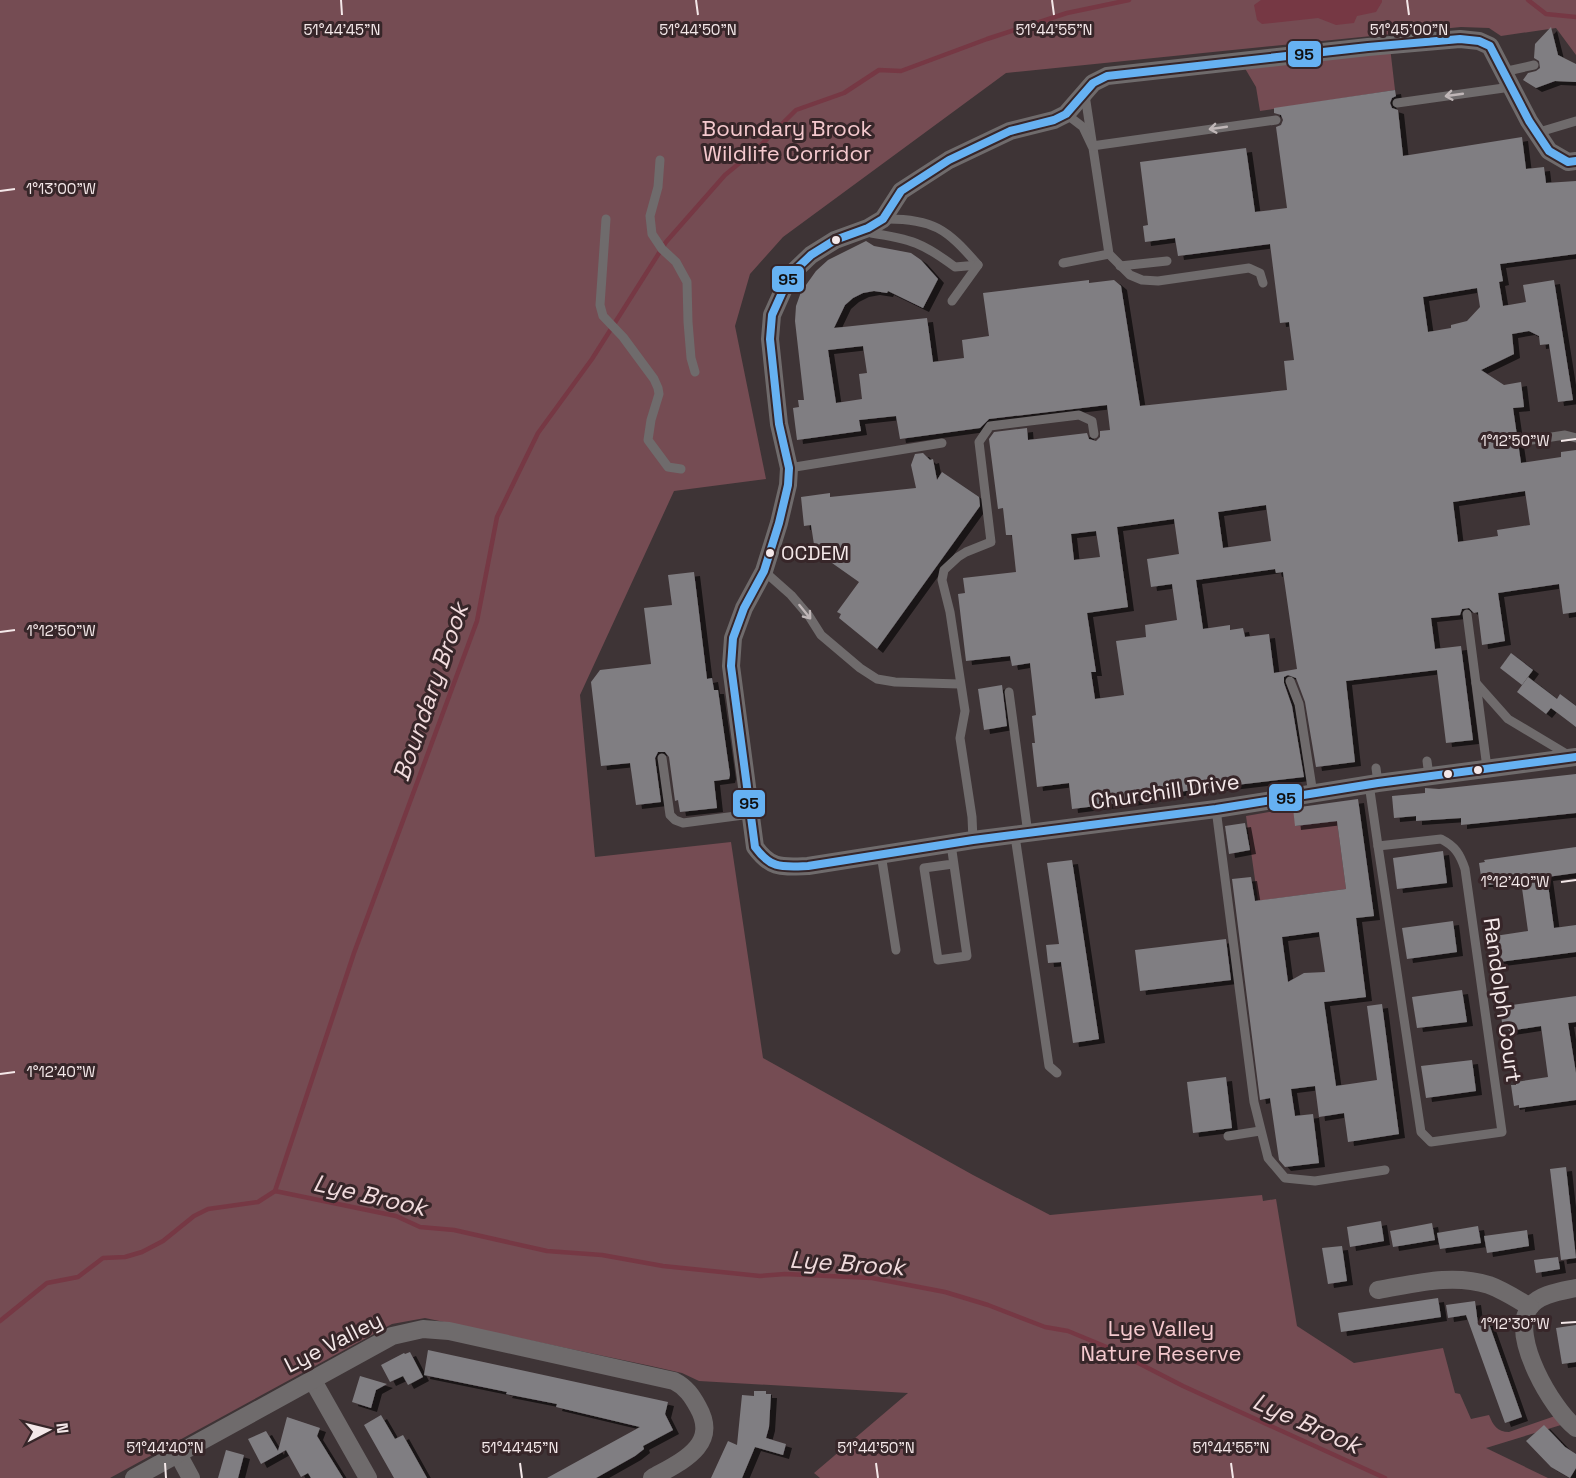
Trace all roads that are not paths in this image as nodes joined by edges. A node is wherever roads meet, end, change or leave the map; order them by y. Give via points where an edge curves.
1 (1534, 65) dead end
2 (1510, 76) junction
3 (1084, 93) junction
4 (1397, 103) dead end
5 (1066, 114) junction
6 (1276, 120) dead end
7 (1576, 121) edge
8 (1536, 133) junction
9 (1092, 146) junction
10 (660, 160) dead end
11 (1576, 161) edge
12 (606, 219) dead end
13 (875, 224) junction
14 (1109, 254) junction
15 (1167, 261) dead end
16 (1063, 262) dead end
17 (978, 265) junction
18 (1120, 266) junction
19 (1263, 283) dead end
20 (952, 301) dead end
21 (695, 372) dead end
22 (1094, 434) dead end
23 (1576, 438) edge
24 (1532, 440) dead end
25 (942, 443) dead end
26 (789, 468) junction
27 (681, 469) dead end
28 (764, 571) junction
29 (1467, 614) dead end
30 (1290, 681) dead end
31 (1476, 683) junction
32 (960, 684) junction
33 (1009, 693) dead end
34 (662, 758) dead end
35 (1574, 758) edge
36 (1487, 768) junction
37 (1375, 778) junction
38 (1312, 794) junction
39 (1215, 809) junction
40 (751, 814) junction
41 (1021, 835) junction
42 (973, 840) junction
43 (951, 844) junction
44 (1378, 846) junction
45 (881, 855) junction
46 (953, 864) junction
47 (896, 950) dead end
48 (1058, 1073) dead end
49 (1260, 1131) junction
50 (1228, 1136) dead end
51 (1385, 1170) dead end
52 (1576, 1288) edge
53 (1378, 1290) dead end
54 (1530, 1307) junction
55 (312, 1378) junction
56 (1576, 1428) edge
57 (178, 1454) junction
58 (134, 1478) edge
59 (191, 1478) edge
60 (368, 1478) edge
61 (652, 1478) edge

1 - 2 lane
2 - 3 street via 1490,46 1460,39 1107,76
2 -> 4 lane
2 - 8 street
3 - 5 street
3 - 9 lane
5 - 9 lane via 1083,127
5 - 13 street via 1010,131 949,160 901,190
6 -> 9 lane
7 - 8 lane
8 - 11 street via 1549,151 1568,162
9 - 14 lane
10 - 21 lane via 650,216 652,234 687,282
12 - 27 lane via 600,305 604,317 658,388 648,440 668,466
13 - 17 lane via 905,218 923,222 958,241
13 - 17 lane via 871,233 926,246 955,267
13 - 26 street via 835,240 811,255 790,275 772,315 771,366
14 - 16 lane
14 - 18 lane
15 - 18 lane
17 - 20 lane
18 - 19 lane via 1142,280 1158,281 1249,268 1260,273
22 - 32 lane via 1092,422 1079,414 990,426 979,442 992,542 958,557 944,570 942,580
23 - 24 lane via 1565,435
25 - 26 lane
26 - 28 street, Churchill Drive via 779,523
28 -> 32 lane via 791,595 821,635 877,679
28 - 40 street, Churchill Drive via 733,638 731,666
29 - 31 lane
30 - 38 lane via 1299,704
31 - 35 lane via 1508,719
31 - 36 lane
32 - 42 lane via 965,711 960,738
33 - 41 lane
34 - 40 lane via 670,815 675,820 683,823
35 - 36 street, Churchill Drive
36 - 37 street, Churchill Drive via 1428,768
37 - 38 street, Churchill Drive
37 - 44 lane
38 - 39 street, Churchill Drive
39 - 41 street, Churchill Drive
39 - 49 lane
40 - 45 street, Churchill Drive via 755,847 765,861 781,867
41 - 42 street, Churchill Drive
41 - 48 lane via 1049,1066
42 - 43 street, Churchill Drive
43 - 45 street, Churchill Drive
43 - 46 lane
44 - 44 lane, Randolph Court via 1421,1132 1431,1142 1502,1132 1462,859 1453,845 1441,839
45 - 47 lane
46 - 46 lane via 967,956 938,960 924,868
49 - 50 lane
49 - 51 lane via 1268,1158 1285,1178 1315,1181
52 - 54 street
53 - 54 street via 1440,1280 1467,1280 1490,1286
54 - 56 street via 1523,1331 1527,1347 1557,1407
55 - 57 street, Lye Valley
55 - 60 street
55 - 61 street, Lye Valley via 392,1336 423,1329 449,1331 674,1380 690,1392 705,1424 704,1436 683,1461
57 - 58 street, Lye Valley
57 - 59 street

